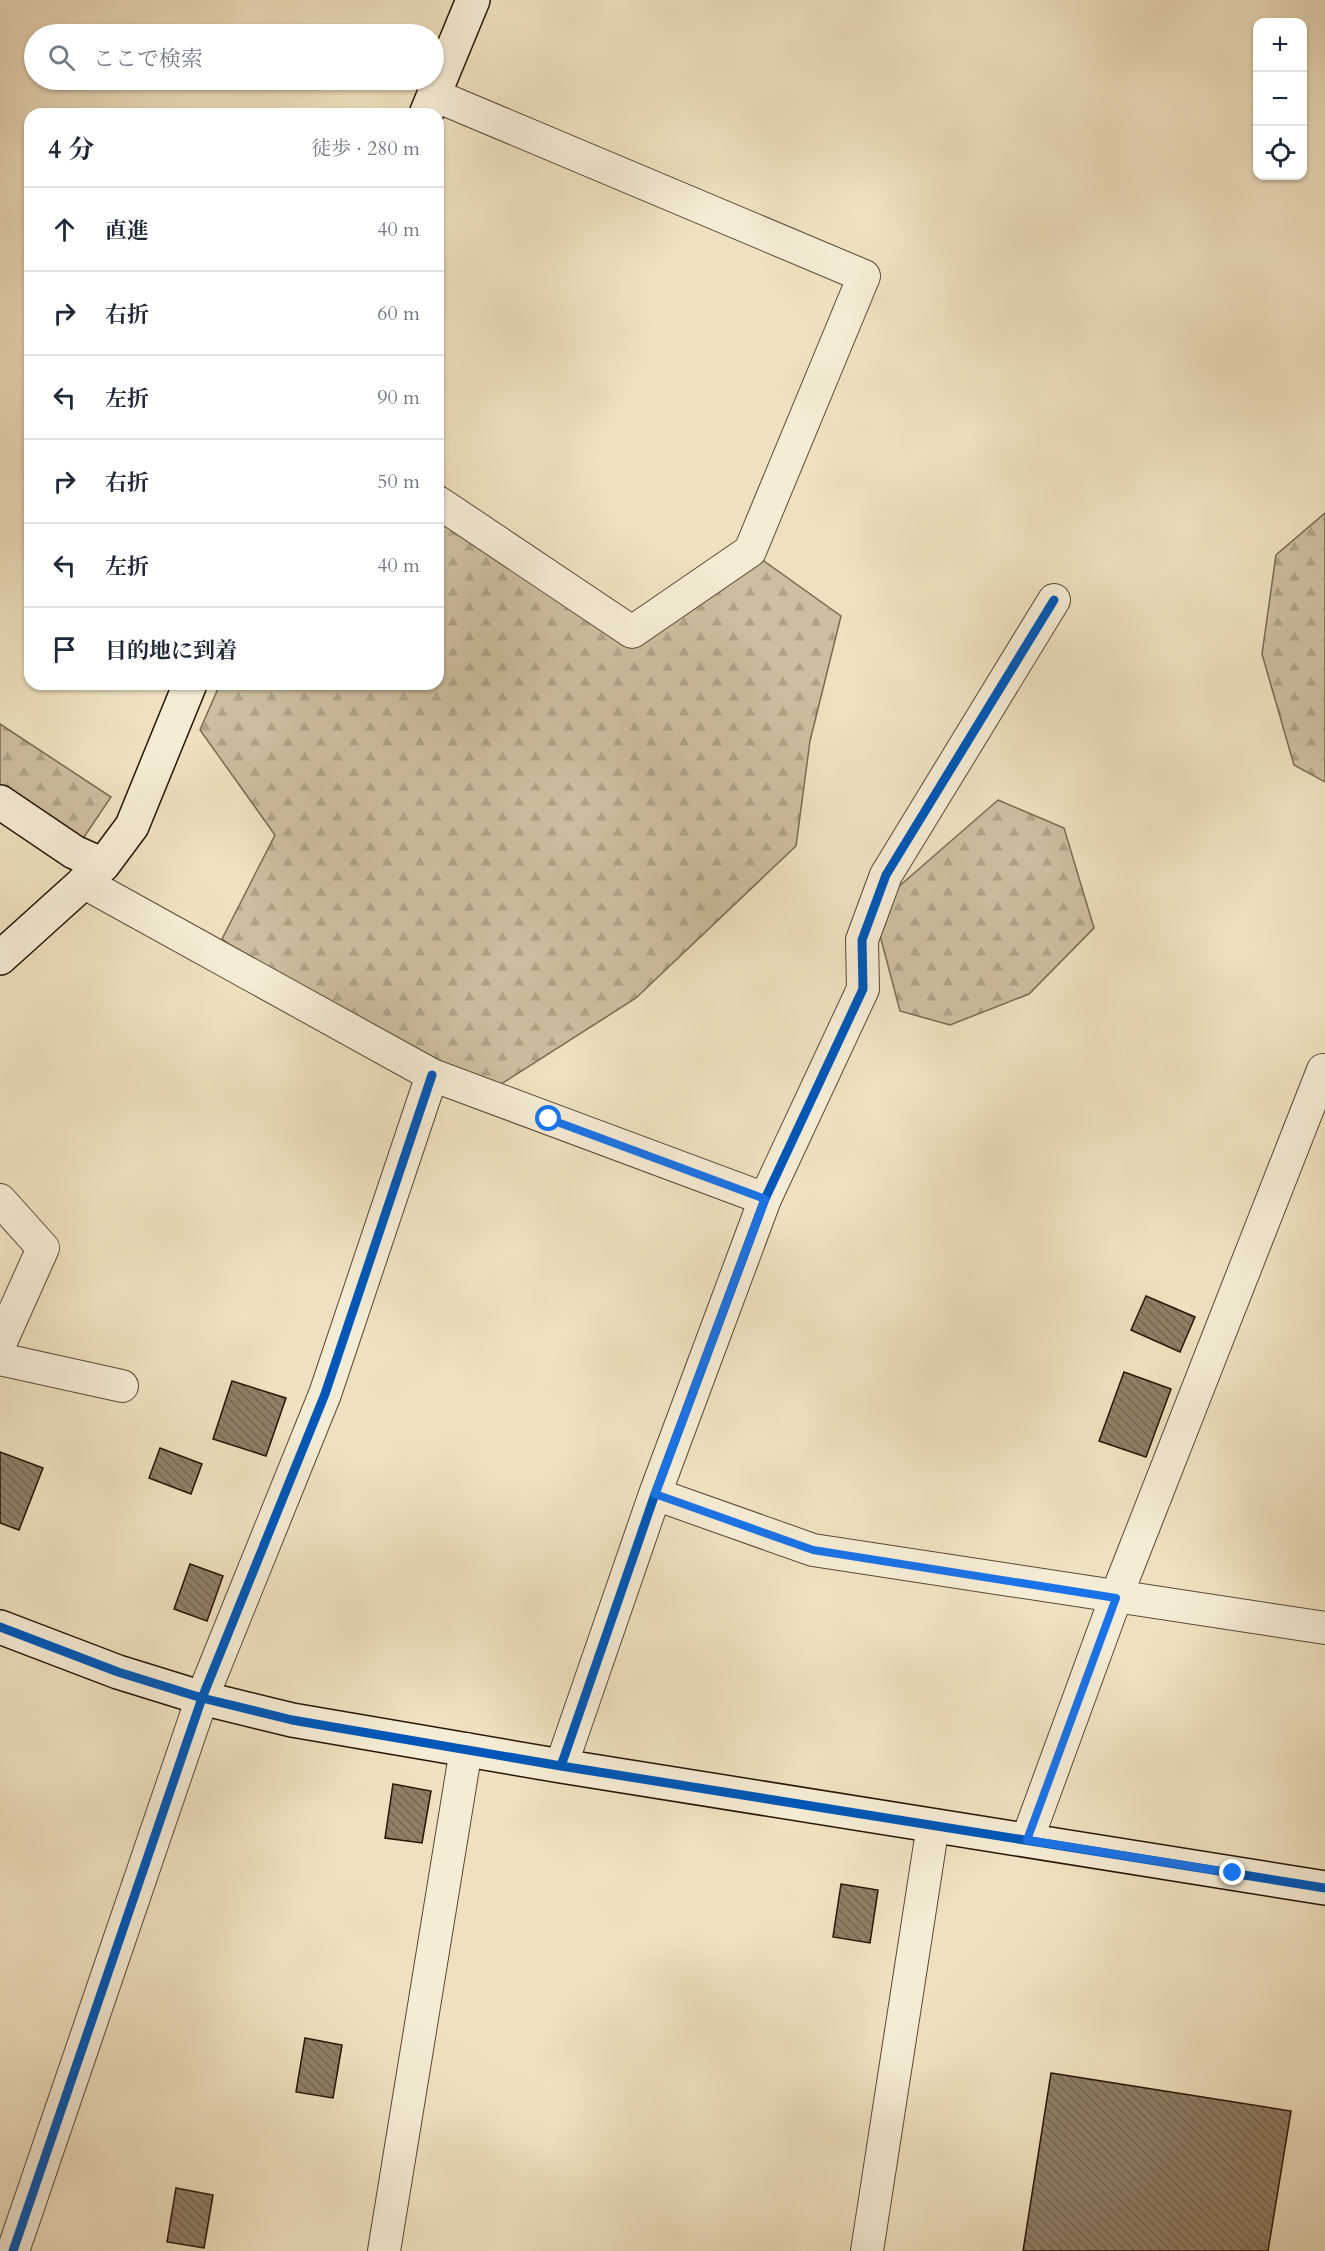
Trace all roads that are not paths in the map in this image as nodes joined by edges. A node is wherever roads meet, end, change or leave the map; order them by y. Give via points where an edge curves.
1 (473, 0) edge
2 (444, 71) edge
3 (436, 90) edge
4 (430, 105) edge
5 (444, 111) edge
6 (444, 506) edge
7 (1054, 600) dead end
8 (188, 690) edge
9 (0, 802) edge
10 (93, 874) junction
11 (0, 958) edge
12 (1323, 1071) dead end
13 (432, 1075) junction
14 (765, 1199) junction
15 (0, 1200) edge
16 (0, 1344) edge
17 (0, 1359) edge
18 (122, 1386) dead end
19 (655, 1494) junction
20 (1116, 1598) junction
21 (0, 1627) edge
22 (1325, 1628) edge
23 (202, 1698) junction
24 (466, 1749) junction
25 (561, 1766) junction
26 (933, 1825) junction
27 (1027, 1840) junction
28 (1325, 1888) edge
29 (13, 2251) edge
30 (384, 2251) edge
31 (867, 2251) edge

1 - 2 street
3 - 4 street
5 - 6 street via 864,276 750,551 632,632
7 - 14 street via 885,875 862,940 863,990
8 - 10 street via 132,826
9 - 10 street via 74,852
10 - 11 street
10 - 13 street
12 - 20 street
13 - 14 street
13 - 23 street via 325,1394
14 - 19 street
15 - 16 street via 43,1248
17 - 18 street
19 - 20 street via 813,1550
19 - 25 street
20 - 22 street
20 - 27 street
21 - 23 street via 118,1672
23 - 24 street via 292,1720
23 - 29 street
24 - 25 street
24 - 30 street
25 - 26 street
26 - 27 street
26 - 31 street
27 - 28 street

